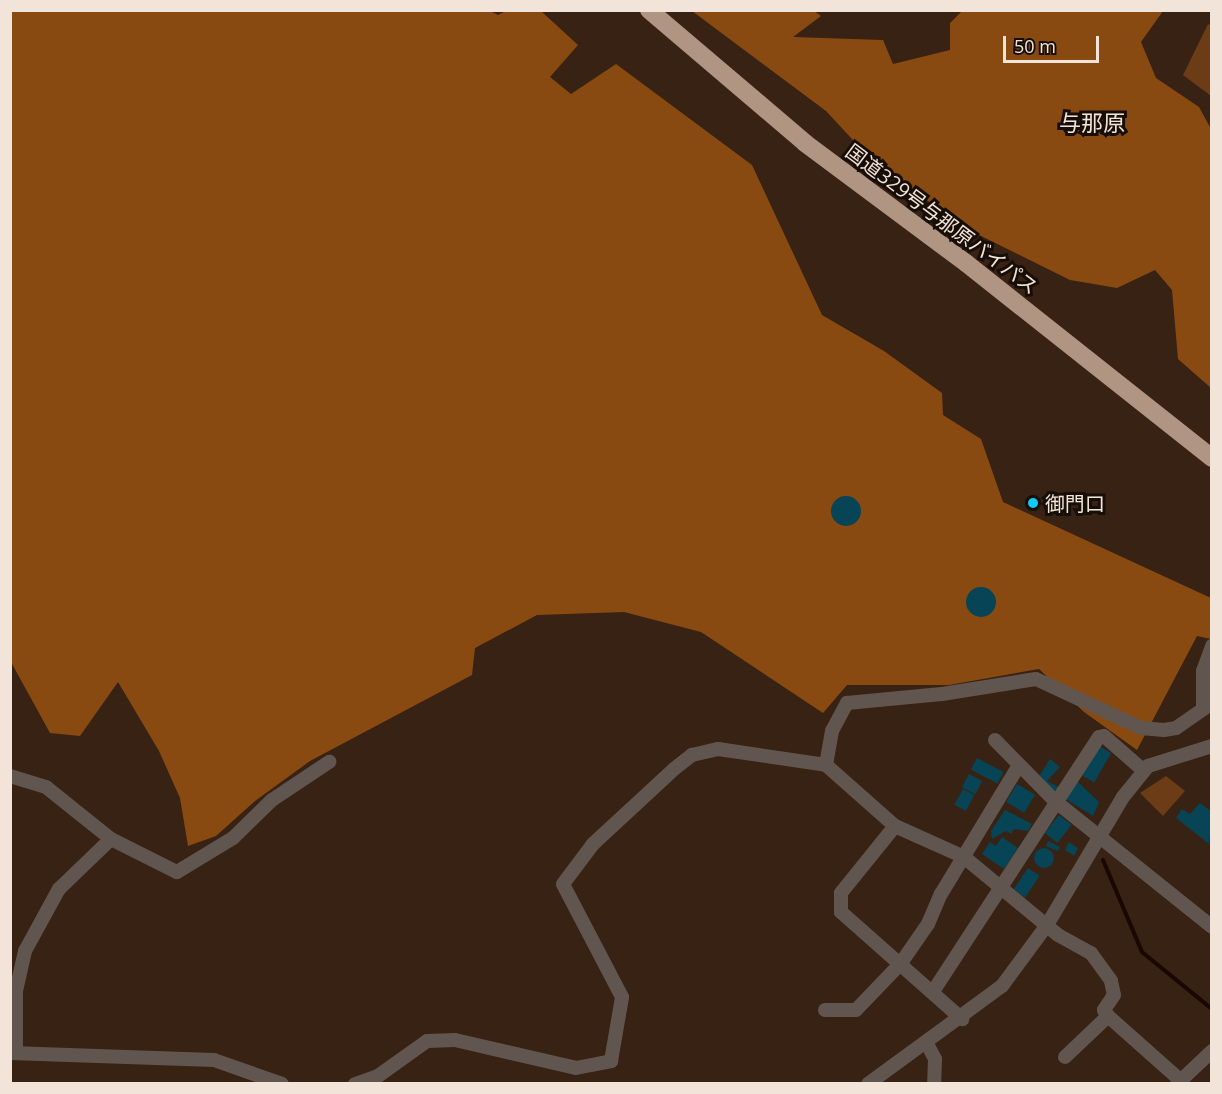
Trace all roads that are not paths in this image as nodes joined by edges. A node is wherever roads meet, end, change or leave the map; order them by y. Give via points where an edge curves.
1 (649, 10) edge
2 (1212, 458) edge
3 (1212, 646) edge
4 (1207, 704) edge
5 (994, 740) dead end
6 (1212, 746) edge
7 (329, 762) dead end
8 (826, 765) junction
9 (1018, 765) junction
10 (1144, 771) junction
11 (10, 776) edge
12 (1055, 801) junction
13 (895, 826) junction
14 (1099, 838) junction
15 (111, 839) junction
16 (964, 857) junction
17 (1001, 886) junction
18 (1047, 925) junction
19 (1212, 927) edge
20 (901, 963) junction
21 (934, 990) junction
22 (825, 1010) dead end
23 (1108, 1016) junction
24 (962, 1019) junction
25 (926, 1042) junction
26 (1212, 1051) edge
27 (13, 1053) edge
28 (1065, 1057) dead end
29 (1179, 1082) edge
30 (282, 1083) edge
31 (355, 1083) edge
32 (868, 1083) edge
33 (934, 1083) edge

1 - 2 highway, 国道329号与那原バイパス via 805,143 966,263
3 - 4 street via 1203,671
4 - 8 street via 1176,728 1141,728 1036,679 942,694 847,702 832,730
5 - 9 street
6 - 10 street via 1161,759
7 - 15 street via 272,800 233,838 177,872
8 - 13 street
8 - 31 street via 718,749 692,755 593,844 563,884 622,997 611,1061 576,1068 455,1040 428,1041 378,1076
9 - 12 street
9 - 16 street
10 - 12 street via 1104,736 1099,737
10 - 14 street
11 - 15 street via 46,787
12 - 14 street
12 - 17 street
13 - 16 street
13 - 20 street via 841,892 838,903 847,921
14 - 18 street
14 - 19 street
15 - 27 street via 59,889 25,951 16,991
16 - 17 street
16 - 20 street via 928,924
17 - 18 street
17 - 21 street
18 - 23 street via 1091,953 1107,971 1114,995 1104,1010
18 - 24 street via 1002,986
20 - 21 street
20 - 22 street via 856,1010
21 - 24 street
23 - 28 street
23 - 29 street
24 - 25 street
25 - 32 street
25 - 33 street via 935,1059
26 - 29 street
27 - 30 street via 214,1060

